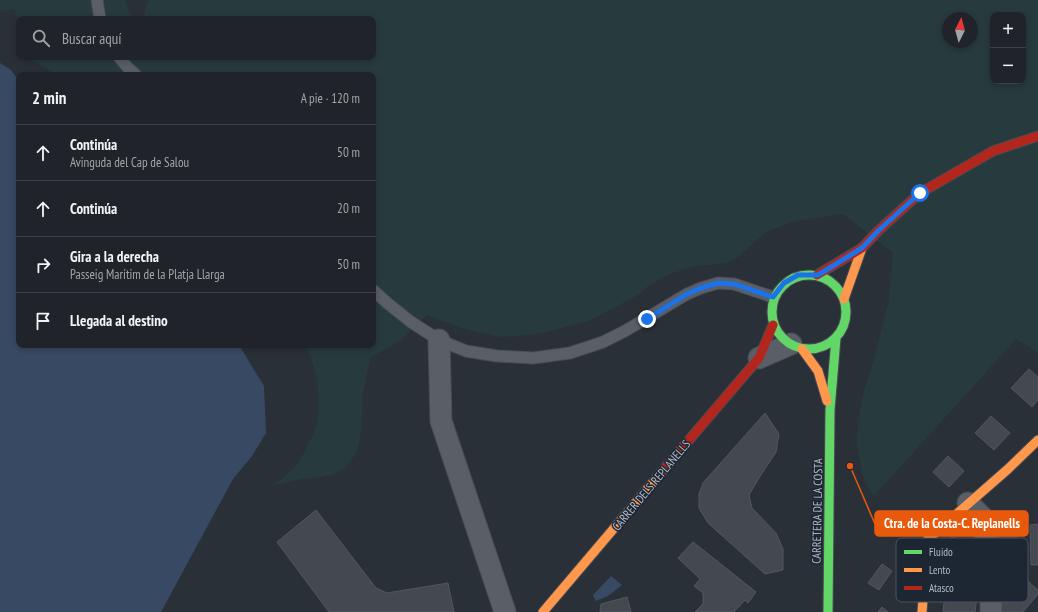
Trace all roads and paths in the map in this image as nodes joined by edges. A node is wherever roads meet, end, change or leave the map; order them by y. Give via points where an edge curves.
1 (98, 0) edge
2 (100, 16) edge
3 (121, 60) edge
4 (133, 72) edge
5 (1038, 136) edge
6 (862, 248) junction
7 (818, 275) junction
8 (376, 293) edge
9 (773, 297) junction
10 (844, 299) junction
11 (773, 325) junction
12 (836, 338) junction
13 (439, 340) junction
14 (796, 346) junction
15 (759, 358) junction
16 (830, 410) junction
17 (1038, 440) edge
18 (968, 503) junction
19 (928, 538) edge
20 (985, 538) edge
21 (923, 602) edge
22 (505, 612) edge
23 (543, 612) edge
24 (828, 612) edge
25 (922, 612) edge

1 - 2 lane
3 - 4 lane
5 - 6 street via 993,151 920,193
6 - 7 street
6 - 10 street
7 - 9 street via 798,275 784,283
7 - 10 street via 833,282
8 - 13 lane via 411,322
9 - 11 street
9 - 13 lane via 734,284 718,283 687,294 626,332 603,342 570,353 534,358 497,356 466,350
10 - 12 street via 846,321
11 - 14 street via 785,342
11 - 15 street, CARRER DELS REPLANELLS
12 - 14 street via 818,348
12 - 16 street, CARRETERA DE LA COSTA
13 - 22 street via 441,421
14 - 15 street, CARRER DELS REPLANELLS
14 - 16 street, CARRETERA DE LA COSTA via 818,371
15 - 23 street, CARRER DELS REPLANELLS
16 - 24 street, CARRETERA DE LA COSTA
17 - 18 street
18 - 19 street
18 - 20 street via 983,518
21 - 25 street

